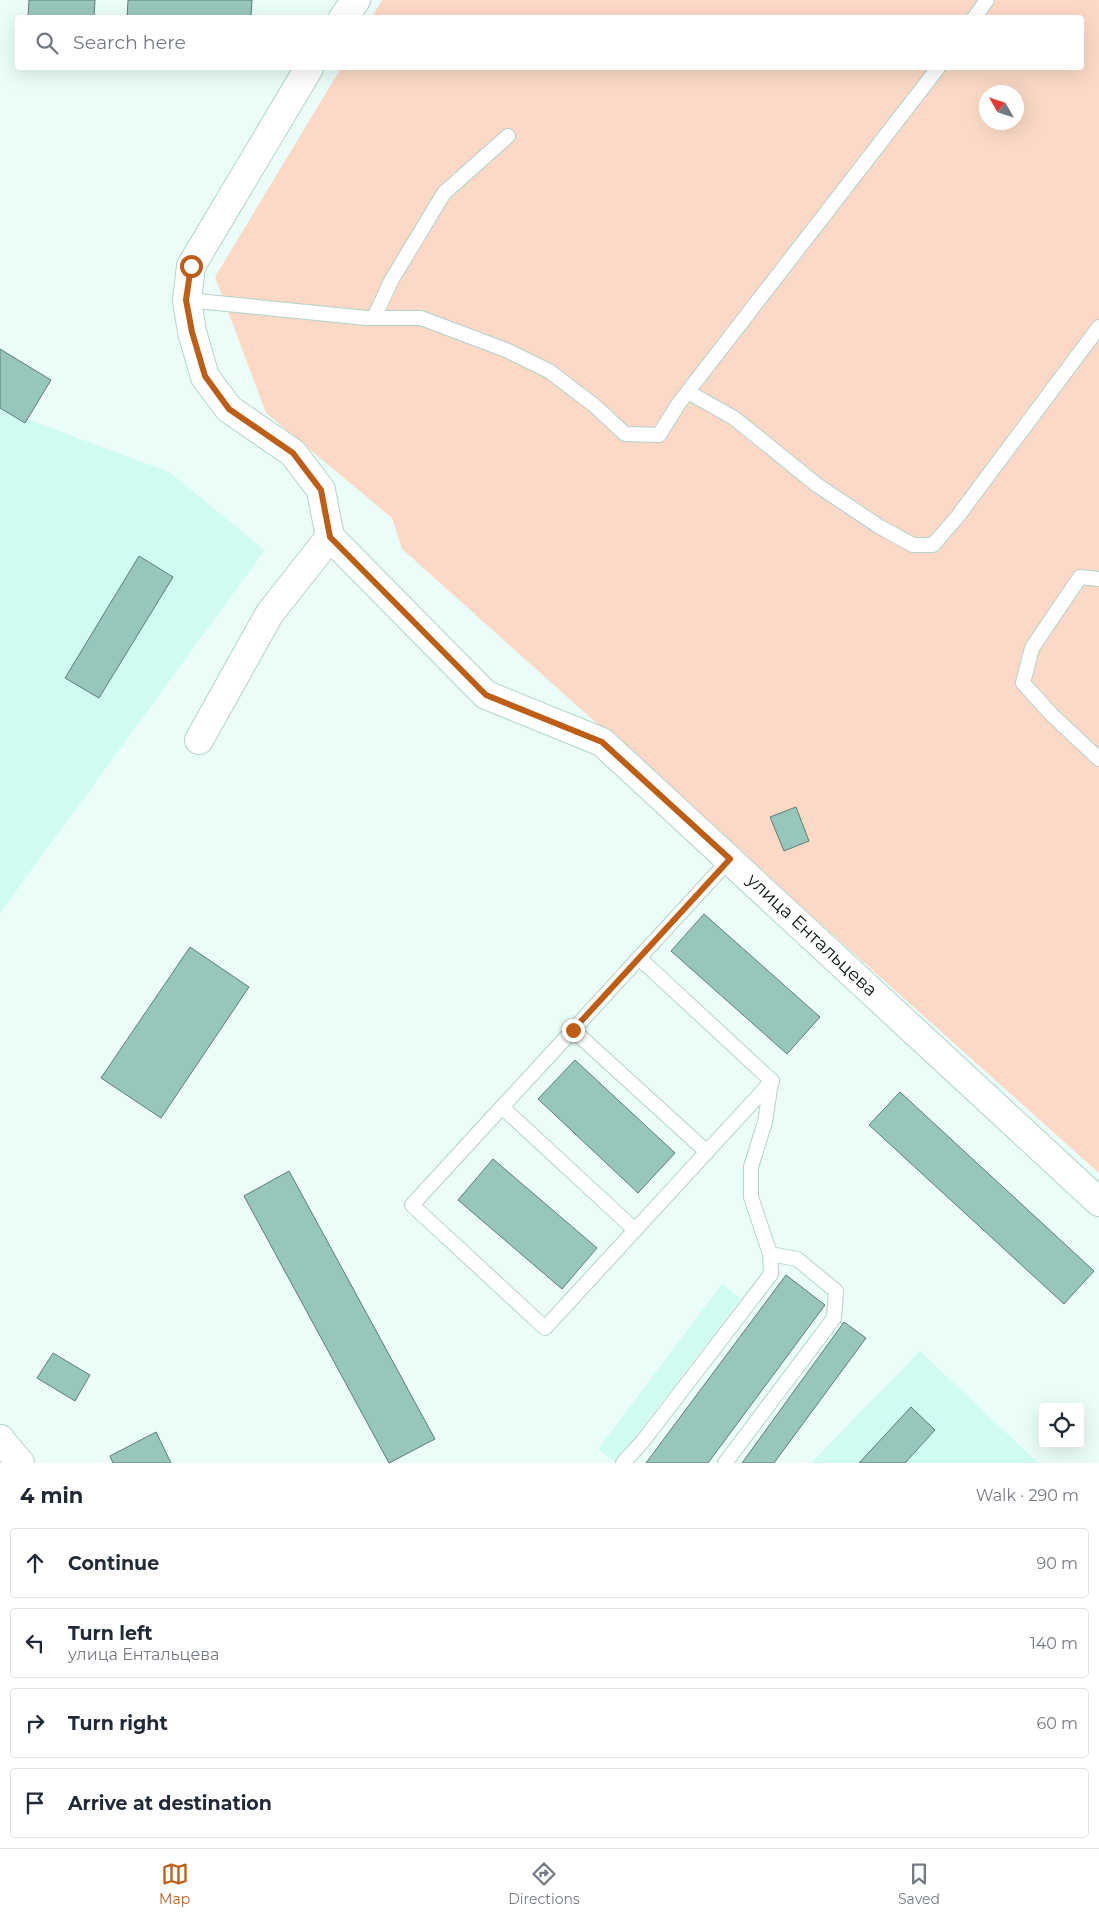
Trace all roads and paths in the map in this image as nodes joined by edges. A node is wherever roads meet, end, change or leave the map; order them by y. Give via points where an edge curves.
1 (356, 0) edge
2 (987, 0) edge
3 (345, 15) edge
4 (976, 15) edge
5 (308, 70) edge
6 (936, 70) edge
7 (508, 136) dead end
8 (186, 300) junction
9 (374, 318) junction
10 (1099, 327) edge
11 (688, 392) junction
12 (330, 537) junction
13 (1099, 579) edge
14 (200, 740) dead end
15 (1099, 759) edge
16 (730, 859) junction
17 (640, 958) junction
18 (573, 1030) junction
19 (772, 1081) junction
20 (502, 1108) junction
21 (706, 1152) junction
22 (1099, 1202) edge
23 (635, 1230) junction
24 (770, 1254) junction
25 (0, 1439) edge
26 (17, 1462) edge
27 (623, 1463) edge
28 (725, 1463) edge

1 - 3 street
2 - 4 lane
5 - 8 street via 191,266
6 - 11 lane
7 - 9 lane via 444,193 391,281
8 - 9 lane
8 - 12 street via 205,376 229,409 293,453 321,490
9 - 11 lane via 421,318 506,350 549,371 625,434 659,435
10 - 11 lane via 933,545 913,545 880,528 817,485 734,418
12 - 14 street via 270,613
12 - 16 street, улица Ентальцева via 486,695 602,742
13 - 15 lane via 1080,576 1061,602 1032,648 1023,683
16 - 17 lane
16 - 22 street, улица Ентальцева
17 - 18 lane
17 - 19 lane
18 - 20 lane
18 - 21 lane
19 - 21 lane
19 - 24 lane via 751,1166 751,1197
20 - 23 lane
20 - 23 lane via 412,1206 545,1328
21 - 23 lane
24 - 27 lane via 771,1274
24 - 28 lane via 797,1259 836,1291 834,1318
25 - 26 street

